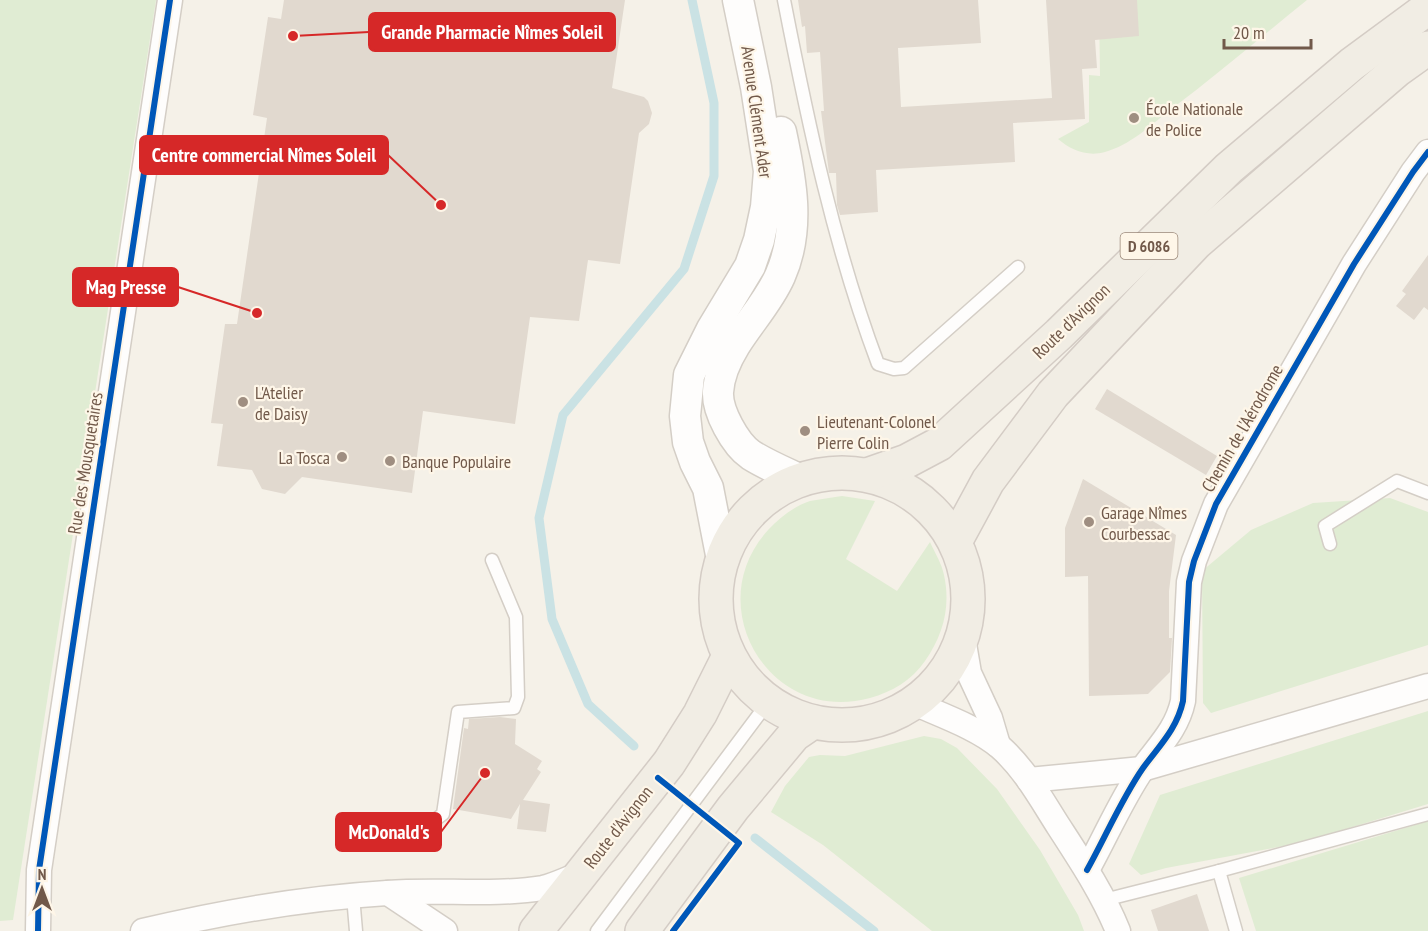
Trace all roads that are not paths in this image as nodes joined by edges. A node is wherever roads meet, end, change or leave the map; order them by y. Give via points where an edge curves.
1 (170, 0) edge
2 (738, 0) edge
3 (752, 0) edge
4 (784, 0) edge
5 (1428, 8) edge
6 (1428, 48) edge
7 (1428, 152) edge
8 (1018, 267) dead end
9 (867, 475) junction
10 (801, 480) junction
11 (1428, 493) edge
12 (955, 542) junction
13 (1330, 543) dead end
14 (492, 560) dead end
15 (722, 560) junction
16 (963, 638) junction
17 (729, 656) junction
18 (1428, 686) edge
19 (769, 701) junction
20 (914, 703) junction
21 (813, 722) junction
22 (999, 745) junction
23 (1143, 769) junction
24 (1029, 780) junction
25 (1428, 814) edge
26 (399, 826) dead end
27 (1087, 870) junction
28 (1219, 871) junction
29 (581, 874) junction
30 (388, 892) junction
31 (353, 896) junction
32 (1104, 900) junction
33 (38, 931) edge
34 (143, 931) edge
35 (356, 931) edge
36 (445, 931) edge
37 (536, 931) edge
38 (597, 931) edge
39 (642, 931) edge
40 (1118, 931) edge
41 (1236, 931) edge

1 - 33 street, Rue des Mousquetaires via 39,870
2 - 15 street, Avenue Clément Ader via 769,171 766,207 750,266 689,375 685,416 688,442 708,488
3 - 10 street, Avenue Clément Ader via 791,177 793,227 781,275 734,345 722,371 718,393 733,435 749,454
4 - 8 lane via 834,222 857,308 878,364 904,368
5 - 9 main road, Route d'Avignon / D 6086 via 1352,64 1229,168 1059,334 939,444
6 - 12 main road, Route d'Avignon / D 6086 via 1397,70 1196,243 1053,393 988,481
7 - 23 street, Chemin de l'Aérodrome via 1354,264 1216,504 1190,582 1181,713
9 - 10 main road via 834,473
9 - 12 main road via 903,488 933,511
10 - 15 main road via 774,492 752,510 734,533
11 - 13 lane via 1397,482 1325,526
12 - 16 main road via 969,589
14 - 26 lane via 516,617 518,697 514,708 458,712 443,814 428,825
15 - 17 main road via 716,592 718,625
16 - 20 main road via 935,685
16 - 22 street via 969,673
17 - 19 main road via 748,683
17 - 29 main road, Route d'Avignon via 700,714 669,763
18 - 23 street
19 - 21 main road
19 - 38 lane
20 - 21 main road via 866,723
20 - 22 street
21 - 39 main road via 794,735 733,808
22 - 24 street
23 - 24 street
23 - 27 street, Chemin de l'Aérodrome
24 - 27 street
25 - 28 lane
27 - 32 street
28 - 32 lane
28 - 41 lane
29 - 30 street via 545,887 509,892
29 - 37 main road, Route d'Avignon
30 - 31 street
30 - 36 street
31 - 34 street
31 - 35 lane
32 - 40 street

